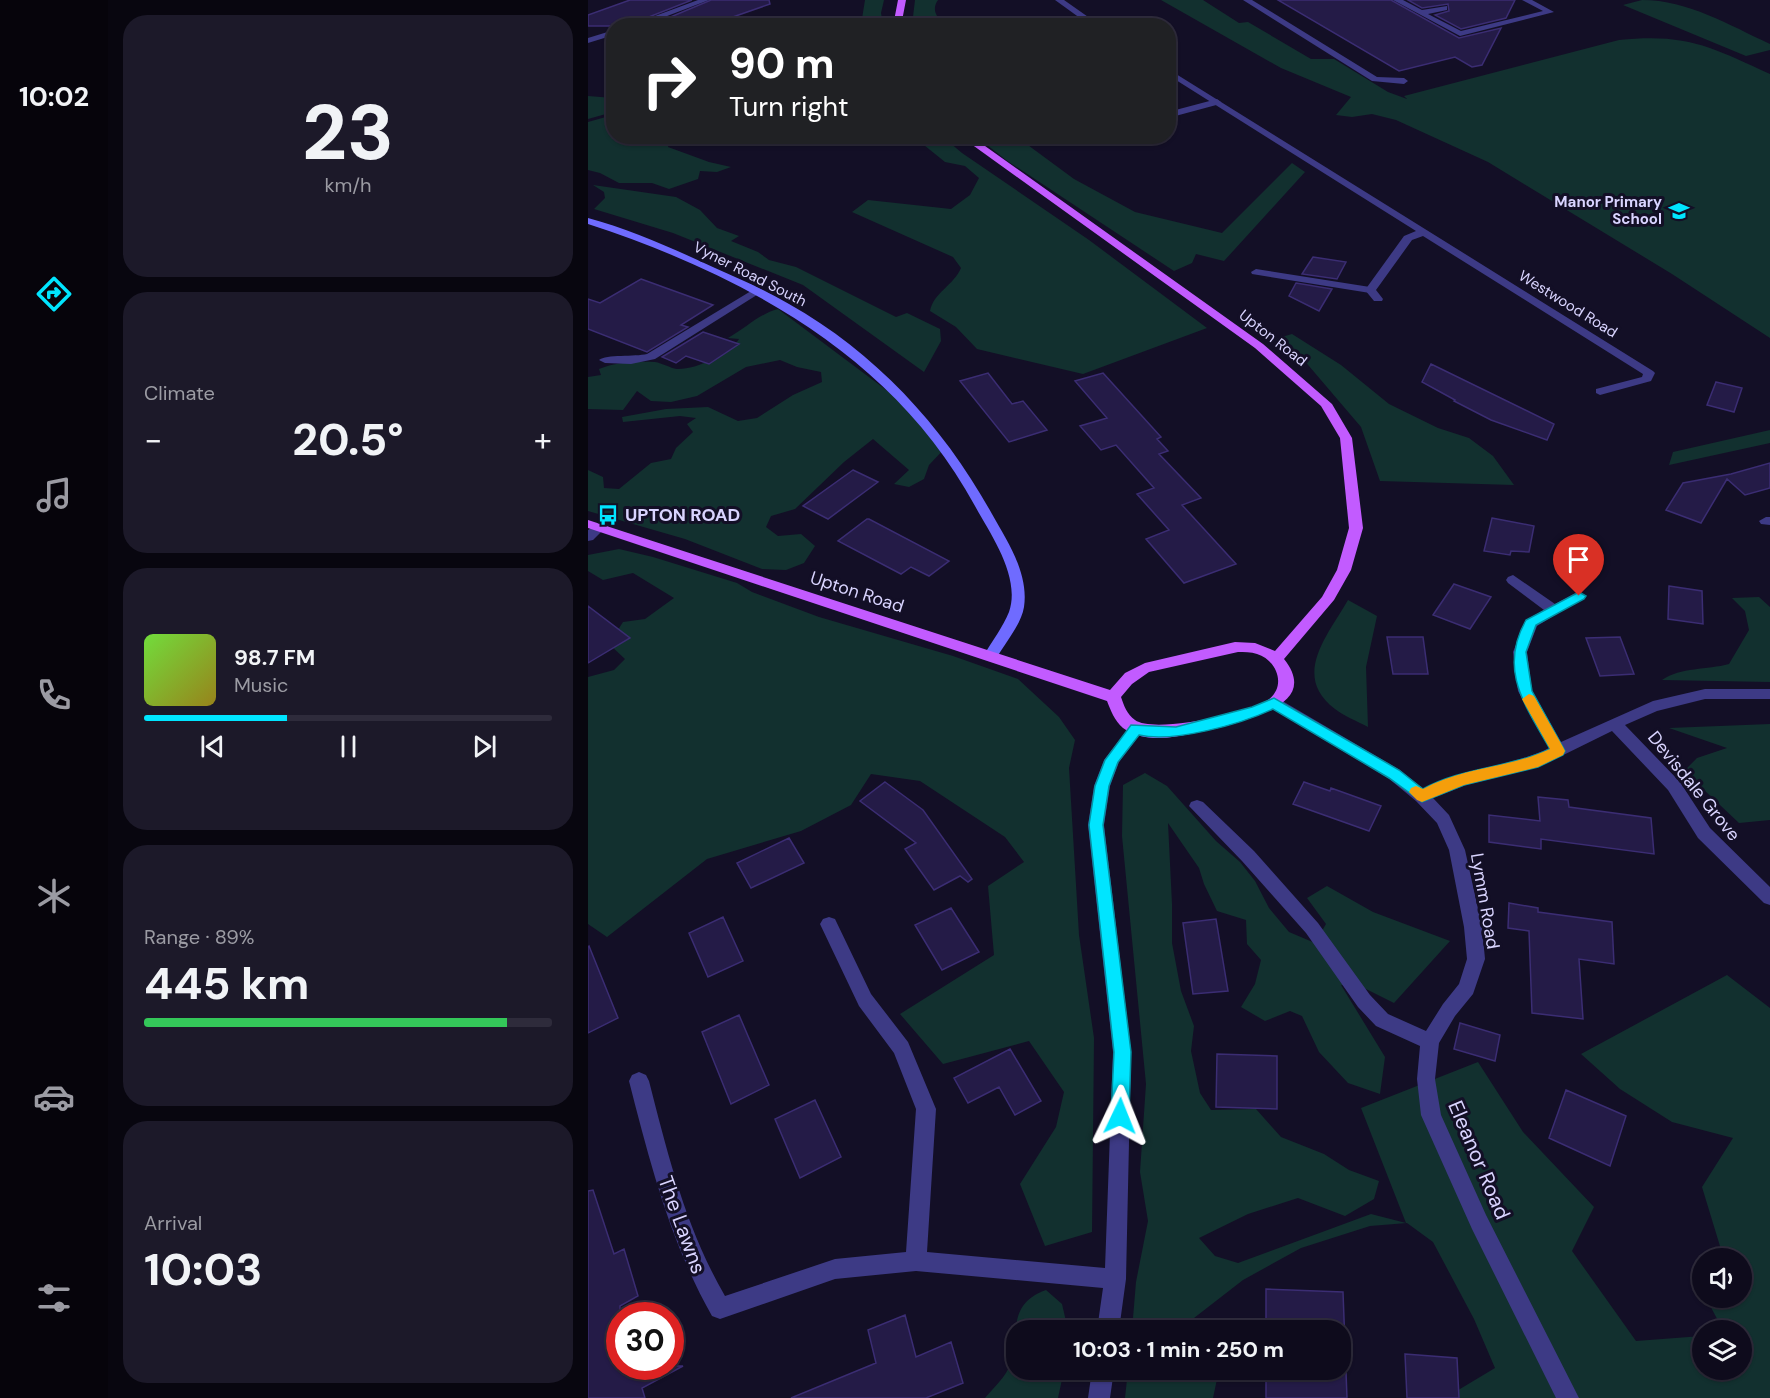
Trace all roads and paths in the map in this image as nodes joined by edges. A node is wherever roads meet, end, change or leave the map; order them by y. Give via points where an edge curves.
1 (705, 0) edge
2 (902, 0) edge
3 (1059, 0) edge
4 (1246, 0) edge
5 (1397, 0) edge
6 (1526, 0) edge
7 (1444, 8) dead end
8 (1420, 13) junction
9 (654, 18) edge
10 (899, 18) edge
11 (1085, 18) edge
12 (1460, 34) junction
13 (606, 35) edge
14 (588, 41) edge
15 (1472, 41) dead end
16 (1176, 76) edge
17 (1404, 81) dead end
18 (1217, 102) junction
19 (1176, 113) edge
20 (975, 144) edge
21 (588, 220) edge
22 (1423, 232) junction
23 (1256, 272) dead end
24 (756, 291) junction
25 (605, 360) dead end
26 (1600, 391) dead end
27 (594, 526) edge
28 (588, 537) edge
29 (1513, 580) dead end
30 (1579, 596) dead end
31 (1554, 610) junction
32 (992, 655) junction
33 (1276, 659) junction
34 (1770, 694) edge
35 (1113, 697) junction
36 (1274, 703) junction
37 (1614, 723) junction
38 (1136, 729) junction
39 (1558, 751) junction
40 (1422, 796) junction
41 (1197, 806) dead end
42 (1770, 898) edge
43 (829, 924) dead end
44 (1430, 1042) junction
45 (639, 1081) dead end
46 (916, 1261) junction
47 (1115, 1279) junction
48 (1109, 1320) edge
49 (1102, 1380) edge
50 (1099, 1398) edge
51 (1568, 1398) edge

1 - 9 street
2 - 10 main road
3 - 11 street
4 - 17 street via 1375,79
5 - 8 street
6 - 12 street via 1550,12
7 - 8 street
8 - 12 street
12 - 15 street
13 - 14 street
16 - 18 street, Westwood Road
18 - 19 street
18 - 22 street, Westwood Road
20 - 33 main road, Upton Road via 1259,346 1326,404 1346,438 1356,528 1344,570 1327,600
21 - 24 street, Vyner Road South via 684,257
22 - 23 street via 1408,238 1374,294
22 - 26 street, Westwood Road via 1649,373 1647,379
24 - 25 street via 651,357
24 - 32 street, Vyner Road South via 795,311 850,349 902,395 941,440 970,484 1014,569 1017,608
27 - 28 street
27 - 32 main road, Upton Road
29 - 31 street
30 - 31 street
31 - 39 street via 1531,623 1520,652 1525,691
32 - 35 main road, Upton Road
33 - 35 main road via 1263,651 1235,647 1156,665 1132,674
33 - 36 main road via 1288,682
34 - 37 street via 1705,694 1653,706
35 - 38 main road via 1122,719
36 - 38 main road via 1176,732
36 - 40 street, Lymm Road via 1394,774
37 - 39 street
37 - 42 street, Devisdale Grove via 1674,786 1704,833
38 - 47 street via 1112,760 1102,786 1096,825 1122,1052
39 - 40 street via 1533,763 1464,779
40 - 44 street, Lymm Road via 1443,819 1457,850 1476,959 1467,988
41 - 44 street via 1312,928 1382,1020
43 - 46 street via 865,1000 901,1048 927,1109
44 - 51 street, Eleanor Road via 1426,1079 1431,1115 1479,1222
45 - 46 street, The Lawns via 666,1189 688,1250 720,1308 835,1269
46 - 47 street, The Lawns
47 - 48 street
49 - 50 street

